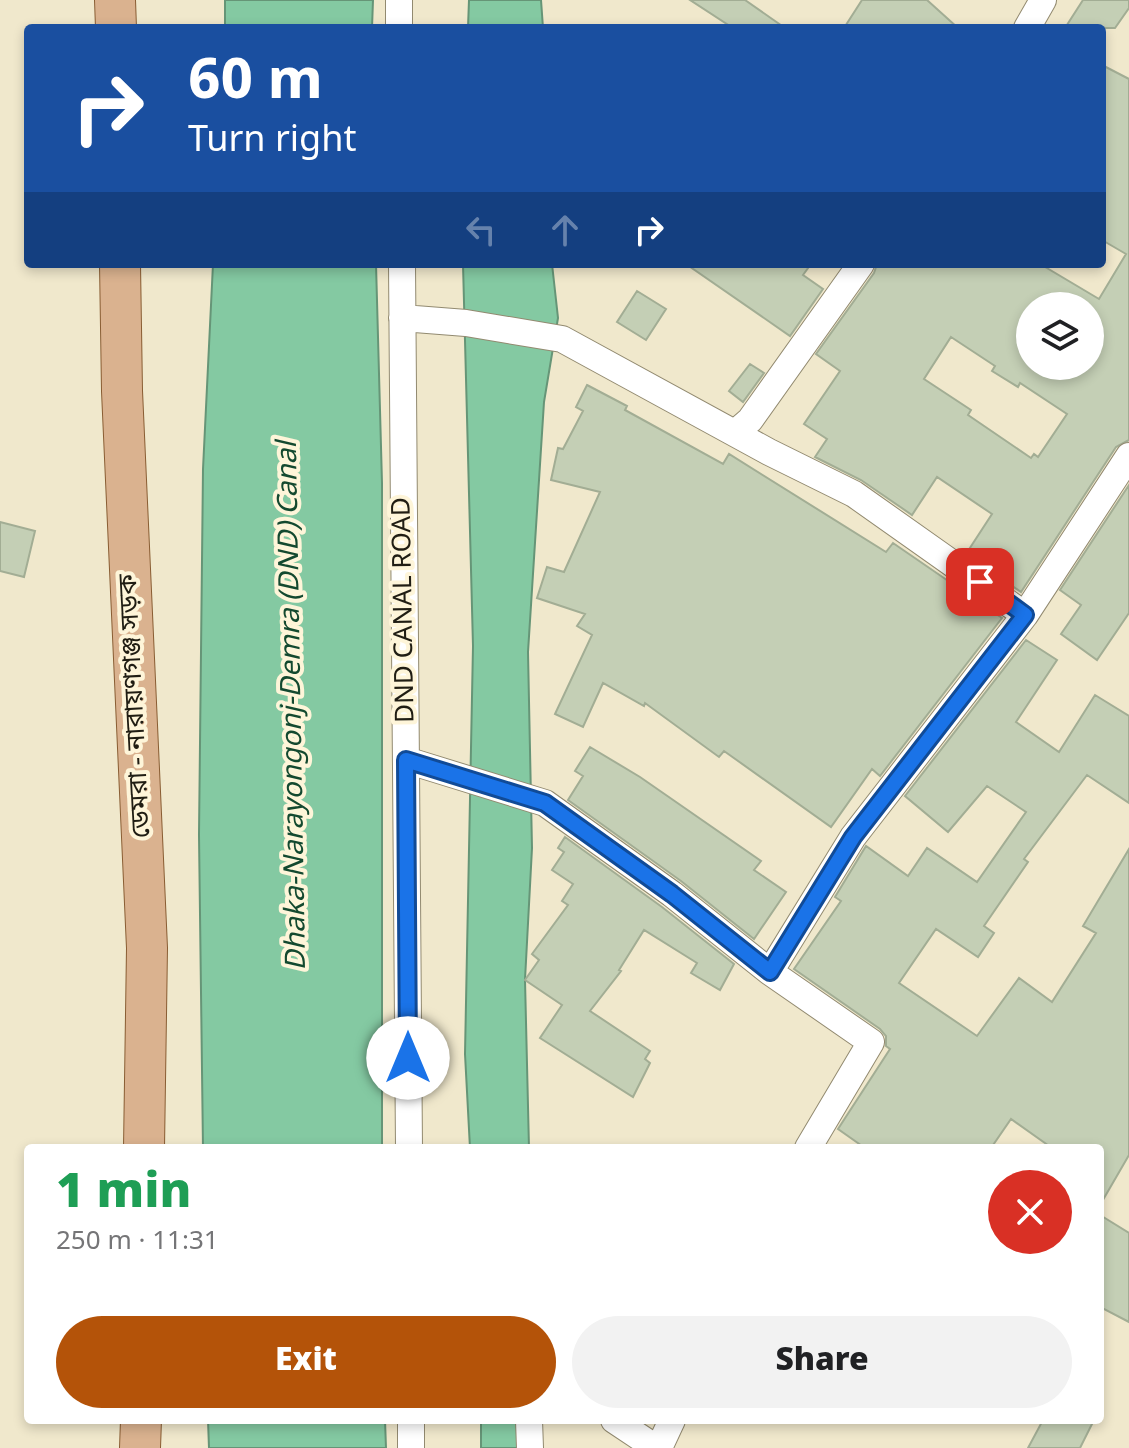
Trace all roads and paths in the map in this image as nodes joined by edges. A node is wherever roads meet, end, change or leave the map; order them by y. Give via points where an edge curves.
1 (115, 0) edge
2 (399, 0) edge
3 (1043, 0) edge
4 (116, 24) edge
5 (399, 24) edge
6 (1029, 24) edge
7 (120, 268) edge
8 (402, 268) edge
9 (858, 268) edge
10 (402, 318) junction
11 (735, 433) junction
12 (1129, 456) edge
13 (1025, 615) junction
14 (406, 760) junction
15 (770, 972) junction
16 (144, 1144) edge
17 (409, 1144) edge
18 (810, 1144) edge
19 (141, 1424) edge
20 (411, 1424) edge
21 (529, 1424) edge
22 (620, 1424) edge
23 (670, 1424) edge
24 (140, 1448) edge
25 (411, 1448) edge
26 (530, 1448) edge
27 (658, 1448) edge

1 - 4 main road
2 - 5 street
3 - 6 street
7 - 16 main road, ডেমরা - নারায়ণগঞ্জ সড়ক via 147,948
8 - 10 street, DND CANAL ROAD
9 - 11 street via 750,420
10 - 11 street via 562,339
10 - 14 street, DND CANAL ROAD
11 - 13 street via 854,494
12 - 13 street
13 - 15 street via 853,837
14 - 15 street via 545,803
14 - 17 street, DND CANAL ROAD
15 - 18 street via 871,1042
19 - 24 main road
20 - 25 street
21 - 26 street
22 - 27 street
23 - 27 street

